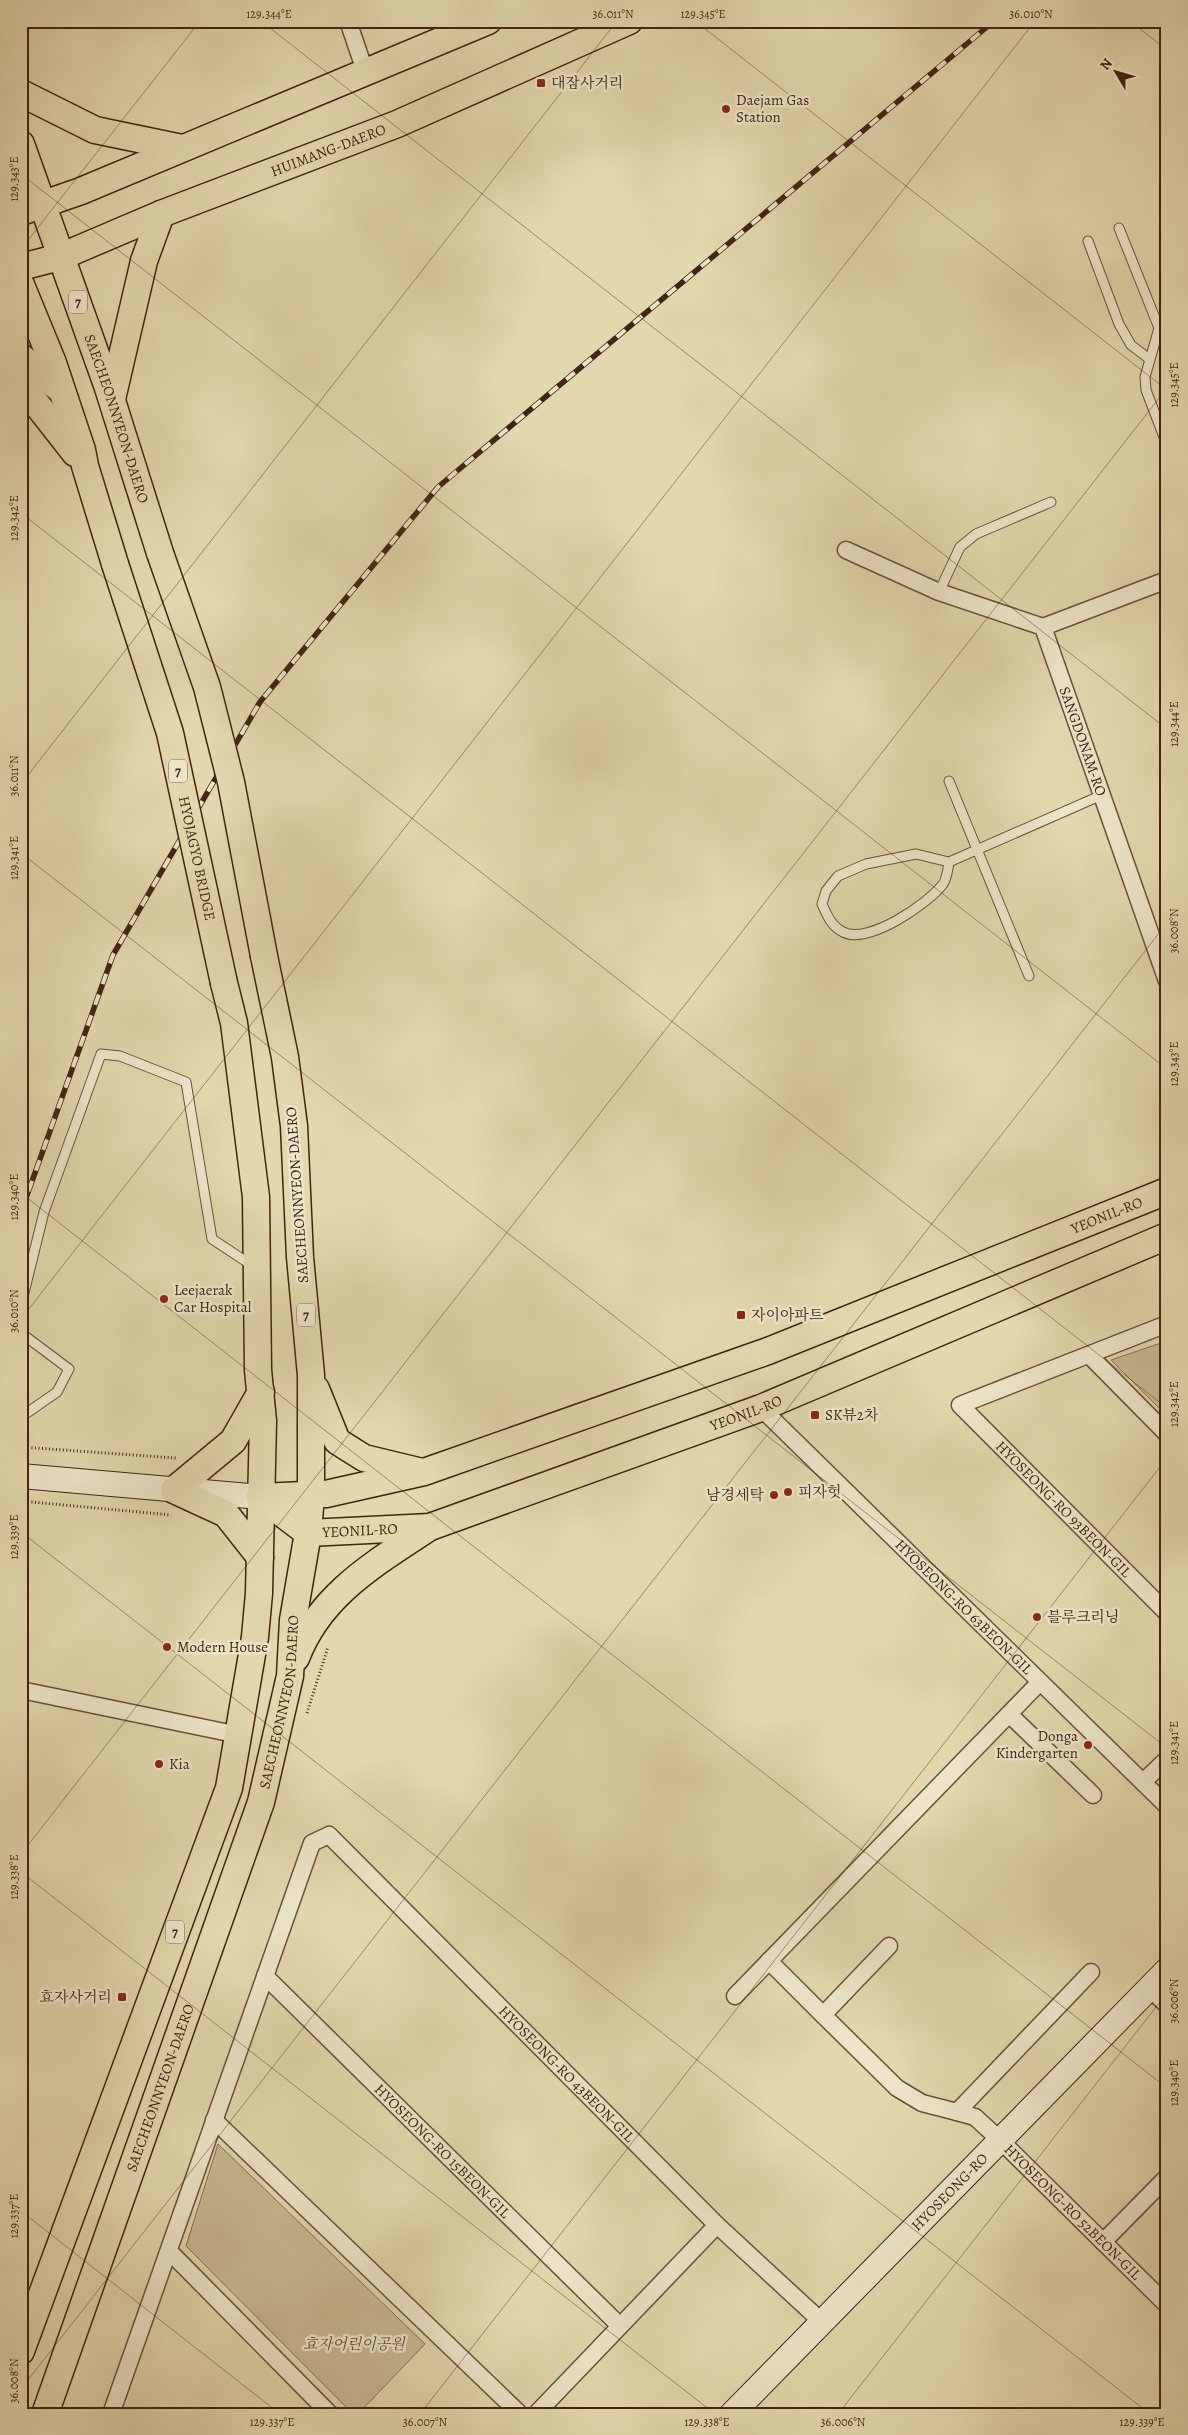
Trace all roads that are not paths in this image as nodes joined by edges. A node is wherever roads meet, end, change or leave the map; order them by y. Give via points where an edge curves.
1 (348, 21) edge
2 (488, 21) edge
3 (629, 21) edge
4 (366, 71) junction
5 (21, 93) edge
6 (21, 144) edge
7 (182, 148) junction
8 (32, 208) edge
9 (161, 214) junction
10 (1119, 228) dead end
11 (1088, 241) dead end
12 (60, 257) junction
13 (21, 267) edge
14 (21, 285) edge
15 (21, 357) edge
16 (1148, 358) junction
17 (21, 384) edge
18 (62, 390) junction
19 (112, 400) junction
20 (1167, 445) edge
21 (85, 466) junction
22 (1051, 502) dead end
23 (846, 550) dead end
24 (1167, 580) edge
25 (939, 592) junction
26 (1043, 627) junction
27 (949, 781) dead end
28 (1102, 794) junction
29 (979, 850) junction
30 (949, 862) junction
31 (1029, 976) dead end
32 (1167, 981) edge
33 (1167, 1191) edge
34 (1167, 1236) edge
35 (257, 1269) junction
36 (21, 1305) edge
37 (1167, 1324) edge
38 (21, 1333) edge
39 (1089, 1354) junction
40 (311, 1375) junction
41 (261, 1392) junction
42 (761, 1408) junction
43 (21, 1416) edge
44 (1167, 1434) edge
45 (424, 1472) junction
46 (21, 1476) edge
47 (174, 1490) junction
48 (311, 1495) junction
49 (260, 1497) junction
50 (430, 1527) junction
51 (308, 1533) junction
52 (260, 1557) junction
53 (1167, 1613) edge
54 (290, 1676) junction
55 (1040, 1682) junction
56 (21, 1690) edge
57 (1009, 1714) junction
58 (239, 1735) junction
59 (1167, 1759) edge
60 (1142, 1782) junction
61 (1093, 1795) dead end
62 (1167, 1806) edge
63 (889, 1946) dead end
64 (769, 1961) junction
65 (1167, 1970) edge
66 (1091, 1972) dead end
67 (265, 1976) junction
68 (1149, 1988) junction
69 (735, 1996) dead end
70 (1167, 2005) edge
71 (823, 2015) junction
72 (958, 2112) junction
73 (214, 2120) junction
74 (1000, 2140) junction
75 (1167, 2177) edge
76 (717, 2225) junction
77 (1103, 2242) junction
78 (168, 2251) junction
79 (1167, 2305) edge
80 (822, 2322) junction
81 (620, 2326) junction
82 (21, 2351) edge
83 (113, 2413) edge
84 (45, 2414) edge
85 (330, 2414) edge
86 (520, 2414) edge
87 (536, 2414) edge
88 (732, 2414) edge

1 - 4 street
2 - 4 main road
3 - 9 main road, HUIMANG-DAERO via 397,124
4 - 7 main road
5 - 7 main road via 95,130
6 - 8 main road, SAECHEONNYEON-DAERO / 7
7 - 8 main road
8 - 12 main road, SAECHEONNYEON-DAERO / 7
9 - 12 main road, HUIMANG-DAERO
9 - 19 main road via 144,261
10 - 16 lane via 1159,328
11 - 16 lane via 1119,324 1131,345
12 - 13 main road, HUIMANG-DAERO
12 - 19 main road, SAECHEONNYEON-DAERO / 7
14 - 18 main road, 7
15 - 18 main road
16 - 20 lane via 1146,390
17 - 21 main road
18 - 21 main road, 7
19 - 40 main road, SAECHEONNYEON-DAERO / 7, bridge via 160,553 207,686 231,782 285,1057 294,1126 300,1257
21 - 35 main road, HYOJAGYO BRIDGE / 7, bridge via 170,733 234,1023 256,1197
22 - 25 lane via 976,534 960,547
23 - 25 street
24 - 26 street
25 - 26 street
26 - 28 street, SANGDONAM-RO
27 - 29 lane
28 - 29 lane
28 - 32 street, SANGDONAM-RO
29 - 30 lane
29 - 31 lane
30 - 30 lane via 916,854 866,864 838,876 826,890 822,904 831,922 844,933 876,932 911,912 944,883
33 - 45 main road, YEONIL-RO via 768,1351
34 - 42 main road, YEONIL-RO
35 - 36 lane via 212,1238 186,1082 120,1056 101,1054 44,1212
35 - 41 main road, 7
37 - 39 street
38 - 43 lane via 69,1369 57,1392
39 - 44 street
39 - 53 street, HYOSEONG-RO 93BEON-GIL via 960,1404
40 - 45 main road via 338,1441 364,1458
40 - 48 main road, SAECHEONNYEON-DAERO / 7
41 - 47 main road via 234,1441
41 - 49 main road, 7
42 - 50 main road, YEONIL-RO
42 - 55 street, HYOSEONG-RO 63BEON-GIL
45 - 48 main road, YEONIL-RO
46 - 47 street
47 - 49 street
47 - 52 main road via 226,1514
48 - 49 main road, YEONIL-RO
48 - 51 main road, SAECHEONNYEON-DAERO / 7
49 - 51 main road
49 - 52 main road, 7
50 - 51 main road, YEONIL-RO
50 - 54 main road via 367,1568 337,1596 305,1634
51 - 54 main road, SAECHEONNYEON-DAERO / 7 via 293,1620
52 - 58 main road, 7 via 254,1637
54 - 84 main road, SAECHEONNYEON-DAERO / 7 via 262,1802
55 - 57 street
55 - 60 street, HYOSEONG-RO 63BEON-GIL
56 - 58 street
57 - 61 street
57 - 64 street
58 - 82 main road, 7 via 229,1788
59 - 60 street
60 - 62 street, HYOSEONG-RO 63BEON-GIL
63 - 71 street
64 - 69 street
64 - 71 street, HYOSEONG-RO 52BEON-GIL
65 - 68 street, HYOSEONG-RO
66 - 72 street
67 - 73 street
67 - 76 street, HYOSEONG-RO 43BEON-GIL via 312,1843 329,1835
67 - 81 street, HYOSEONG-RO 15BEON-GIL
68 - 70 street
68 - 74 street, HYOSEONG-RO
71 - 72 street, HYOSEONG-RO 52BEON-GIL via 897,2088 922,2103
72 - 74 street, HYOSEONG-RO 52BEON-GIL via 975,2117
73 - 78 street
73 - 86 street
74 - 77 street, HYOSEONG-RO 52BEON-GIL
74 - 80 street, HYOSEONG-RO
75 - 77 street
76 - 80 street, HYOSEONG-RO 43BEON-GIL
76 - 81 street
77 - 79 street, HYOSEONG-RO 52BEON-GIL
78 - 83 street
78 - 85 street
80 - 88 street, HYOSEONG-RO
81 - 87 street

